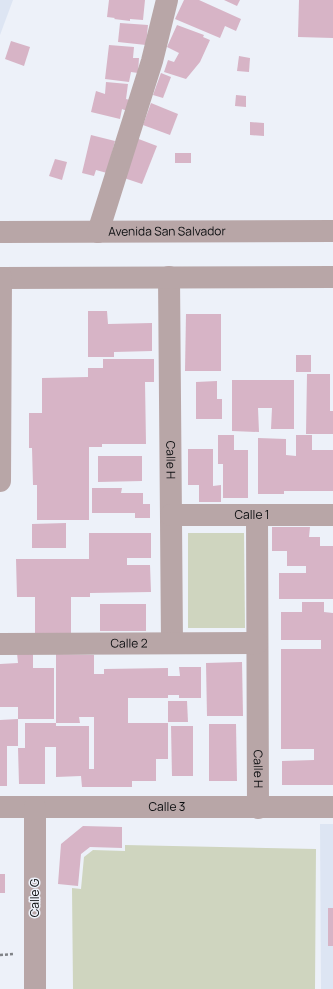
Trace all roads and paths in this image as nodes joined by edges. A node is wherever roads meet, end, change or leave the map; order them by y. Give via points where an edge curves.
1 (167, 0) edge
2 (333, 231) edge
3 (0, 232) edge
4 (98, 232) junction
5 (333, 277) edge
6 (0, 278) edge
7 (169, 278) junction
8 (0, 481) edge
9 (171, 515) junction
10 (258, 515) junction
11 (333, 515) edge
12 (172, 643) junction
13 (257, 643) junction
14 (0, 644) edge
15 (333, 807) edge
16 (0, 808) edge
17 (35, 808) junction
18 (258, 808) junction
19 (35, 989) edge

1 - 4 street via 152,62
2 - 4 street, Avenida San Salvador
3 - 4 street, Avenida San Salvador
5 - 7 street
6 - 7 street
6 - 8 street
7 - 9 street, Calle H
9 - 10 street, Calle 1
9 - 12 street, Calle H
10 - 11 street, Calle 1
10 - 13 street, Calle H
12 - 13 street, Calle 2
12 - 14 street, Calle 2
13 - 18 street, Calle H
15 - 18 street, Calle 3
16 - 17 street, Calle 3
17 - 18 street, Calle 3
17 - 19 street, Calle G

